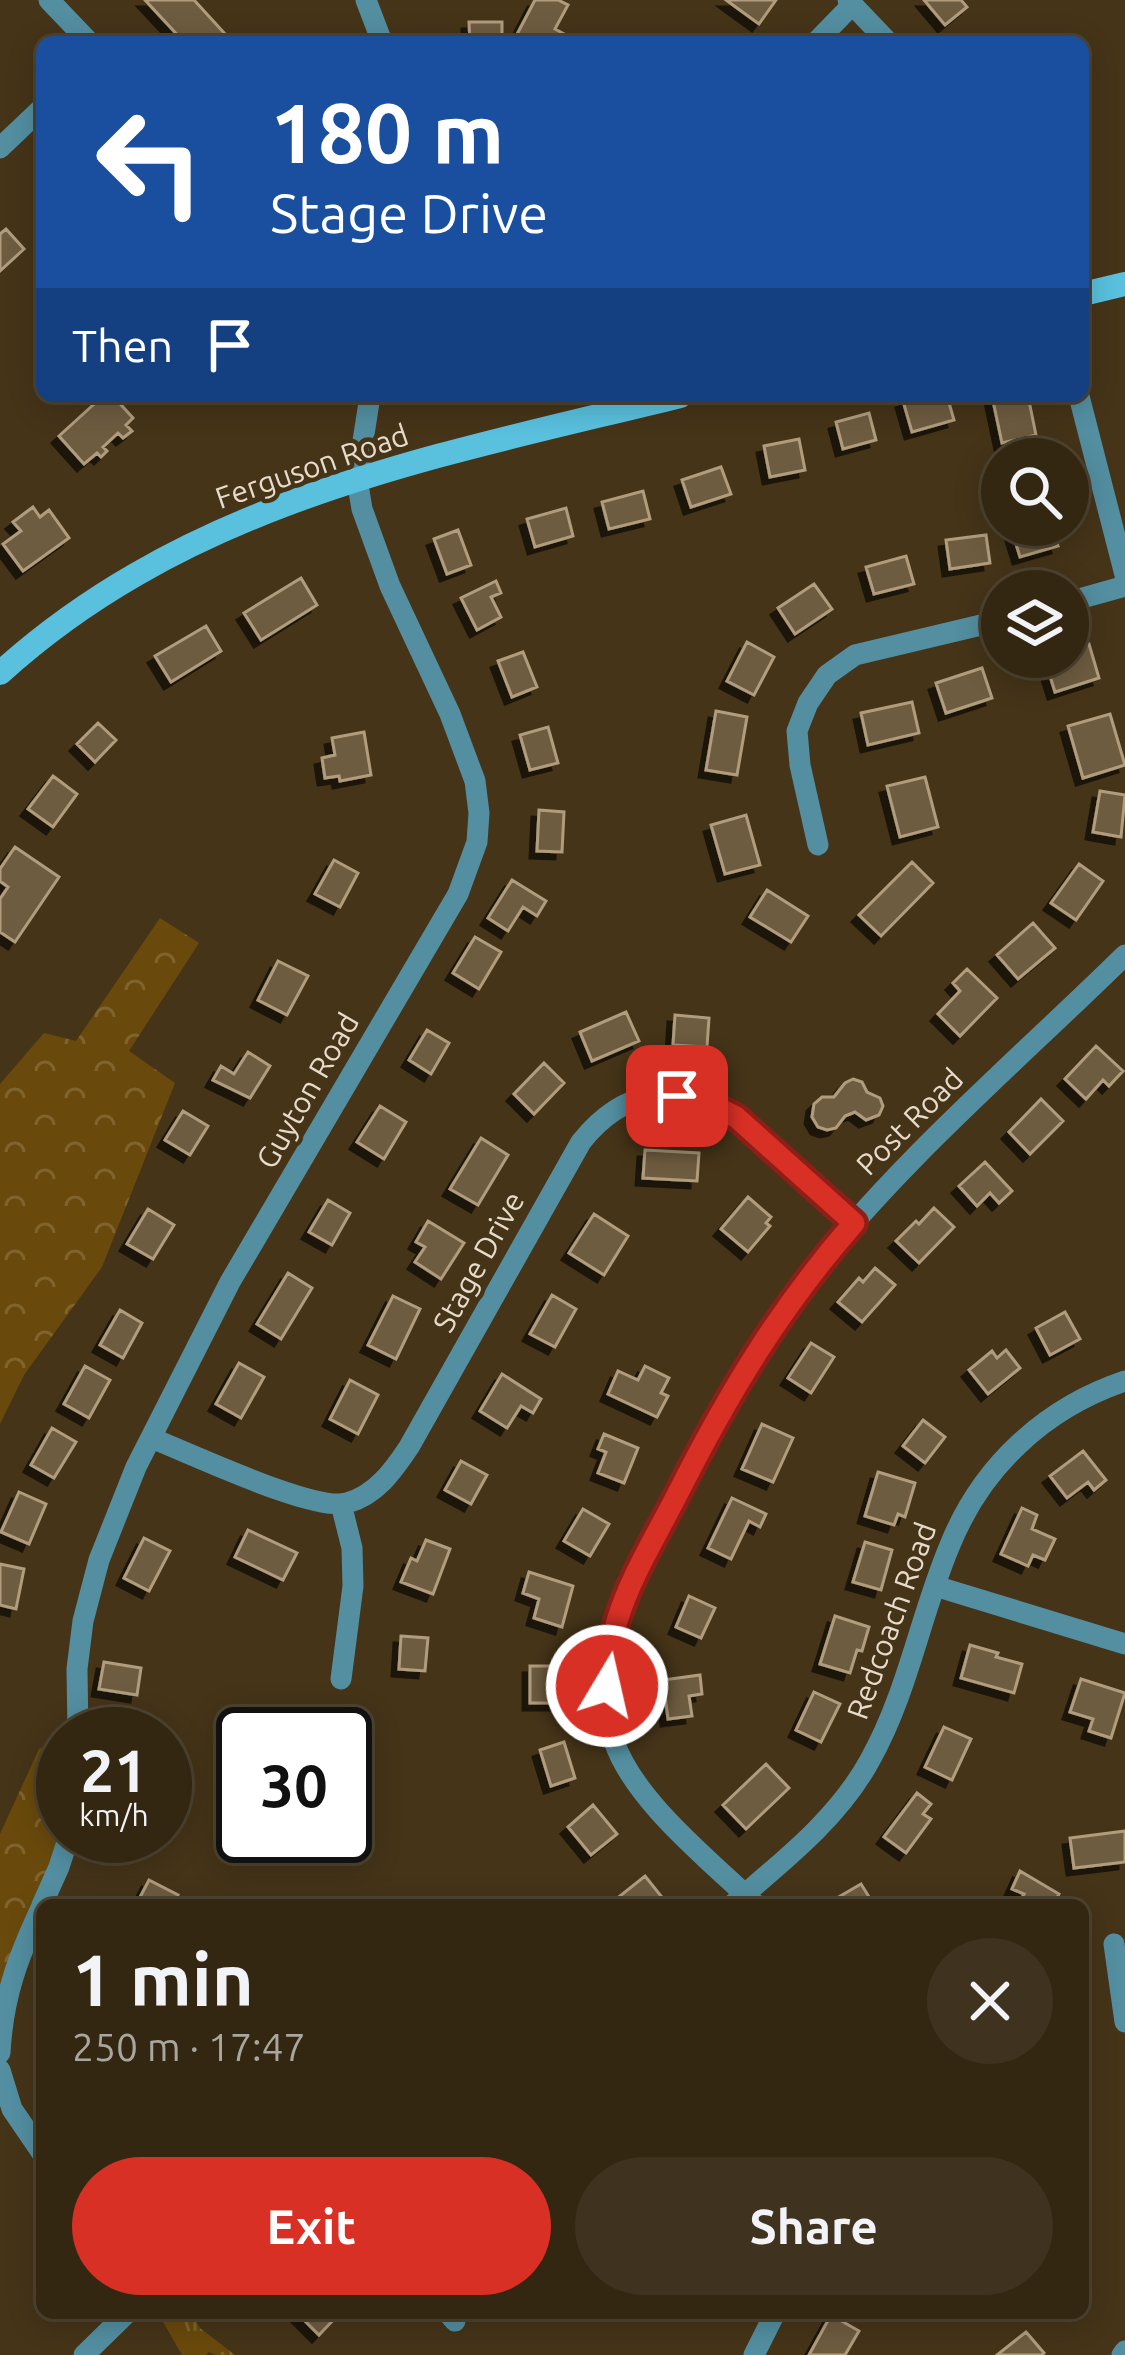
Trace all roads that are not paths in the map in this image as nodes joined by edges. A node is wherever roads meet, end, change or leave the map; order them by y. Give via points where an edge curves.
1 (49, 0) edge
2 (367, 0) edge
3 (850, 3) edge
4 (83, 36) edge
5 (380, 36) edge
6 (821, 36) edge
7 (882, 36) edge
8 (36, 114) edge
9 (0, 148) edge
10 (1125, 284) edge
11 (1089, 293) edge
12 (369, 402) edge
13 (656, 402) edge
14 (1081, 402) edge
15 (357, 479) junction
16 (1125, 575) edge
17 (1125, 586) edge
18 (1089, 596) edge
19 (981, 625) edge
20 (0, 673) edge
21 (818, 845) dead end
22 (1125, 955) edge
23 (854, 1223) junction
24 (1125, 1381) edge
25 (152, 1438) junction
26 (341, 1504) junction
27 (934, 1586) junction
28 (1125, 1644) edge
29 (341, 1679) dead end
30 (77, 1707) edge
31 (60, 1863) edge
32 (45, 1899) edge
33 (742, 1899) edge
34 (746, 1899) edge
35 (36, 1918) edge
36 (1114, 1944) dead end
37 (1125, 2022) edge
38 (0, 2053) edge
39 (0, 2070) edge
40 (36, 2144) edge
41 (121, 2319) edge
42 (772, 2319) edge
43 (84, 2355) edge
44 (754, 2355) edge

1 - 4 street
2 - 5 street
3 - 6 street
3 - 7 street
8 - 9 street
10 - 11 street
12 - 15 street
13 - 15 street, Ferguson Road
14 - 16 street
15 - 20 street, Ferguson Road via 146,567
15 - 25 street, Guyton Road via 390,586 470,762 477,842 458,894 230,1282
17 - 18 street
19 - 21 street via 855,655 816,689 797,745
22 - 23 street, Post Road
23 - 26 street, Stage Drive via 722,1109 664,1095 615,1108 581,1142 395,1468 373,1490
23 - 33 street, Post Road via 734,1388 628,1593 613,1640 608,1718 623,1762
24 - 27 street, Redcoach Road via 1059,1411 1010,1452 962,1518
25 - 26 street via 309,1501
25 - 30 street, Guyton Road via 89,1594
26 - 29 street via 353,1586
27 - 28 street
27 - 34 street, Redcoach Road via 896,1706 859,1780
31 - 32 street
35 - 38 street via 10,1981
36 - 37 street
39 - 40 street via 12,2109
41 - 43 street
42 - 44 street

